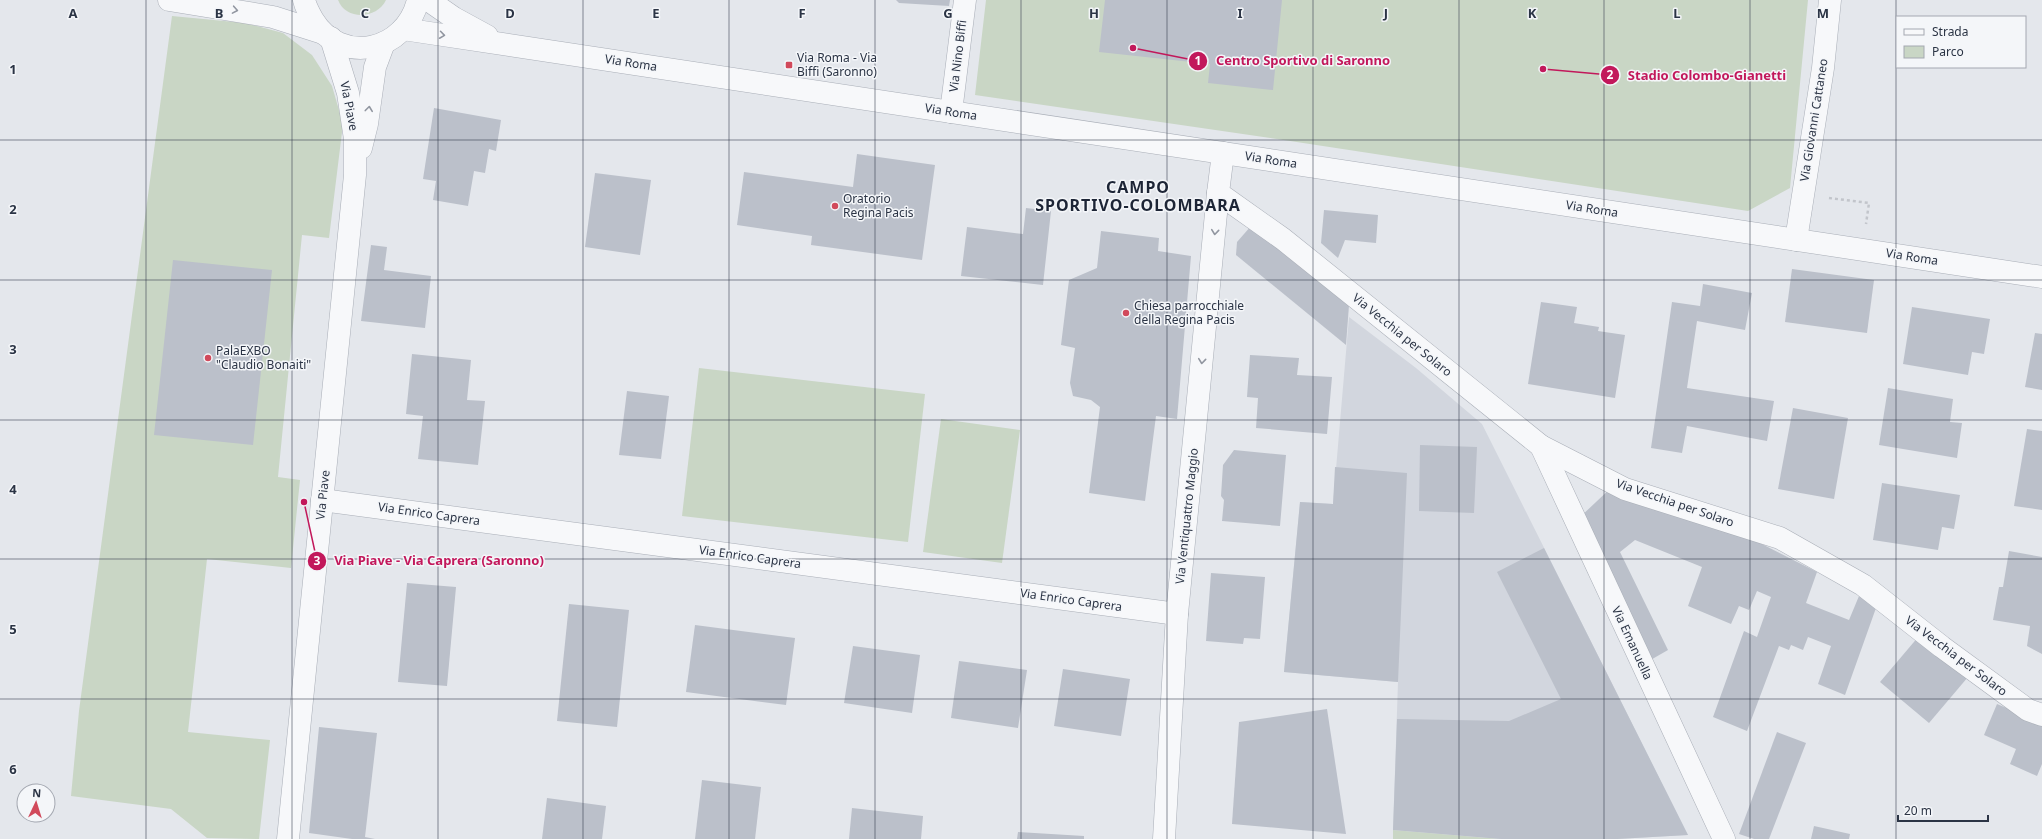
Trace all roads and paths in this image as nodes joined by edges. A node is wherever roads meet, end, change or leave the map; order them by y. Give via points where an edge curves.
1 (169, 0) edge
2 (304, 0) edge
3 (418, 0) edge
4 (428, 0) edge
5 (966, 0) edge
6 (1830, 0) edge
7 (403, 29) junction
8 (326, 35) junction
9 (384, 43) junction
10 (501, 43) junction
11 (951, 112) junction
12 (1223, 153) junction
13 (355, 175) junction
14 (1218, 193) junction
15 (1803, 194) junction
16 (1796, 240) junction
17 (1863, 249) junction
18 (2042, 277) edge
19 (1541, 446) junction
20 (322, 500) junction
21 (1177, 614) junction
22 (2042, 715) edge
23 (288, 839) edge
24 (1164, 839) edge
25 (1724, 839) edge

1 -> 8 street via 273,17
2 - 8 street, Via Piave via 306,7
3 - 7 street via 409,24
4 - 10 street, Via Roma via 454,18
5 - 11 street, Via Nino Biffi
6 - 15 street, Via Giovanni Cattaneo via 1823,68
7 - 9 street
7 -> 10 street, Via Roma
8 - 9 street via 342,45 356,48
8 - 13 street, Via Piave via 348,93 355,139
13 -> 9 street, Via Piave via 367,124 375,66
10 - 11 street, Via Roma
11 - 12 street, Via Roma
12 - 14 street
12 - 16 street, Via Roma
13 - 20 street, Via Piave
14 - 19 street, Via Vecchia per Solaro via 1283,239
14 -> 21 street, Via Ventiquattro Maggio
15 - 16 street, Via Giovanni Cattaneo
15 - 17 path via 1869,203
16 - 17 street, Via Roma
17 - 18 street, Via Roma
19 - 22 street, Via Vecchia per Solaro via 1625,489 1780,538 1864,585 2028,710
19 - 25 street, Via Emanuella
20 - 21 street, Via Enrico Caprera
20 - 23 street, Via Piave
21 - 24 street, Via Ventiquattro Maggio

